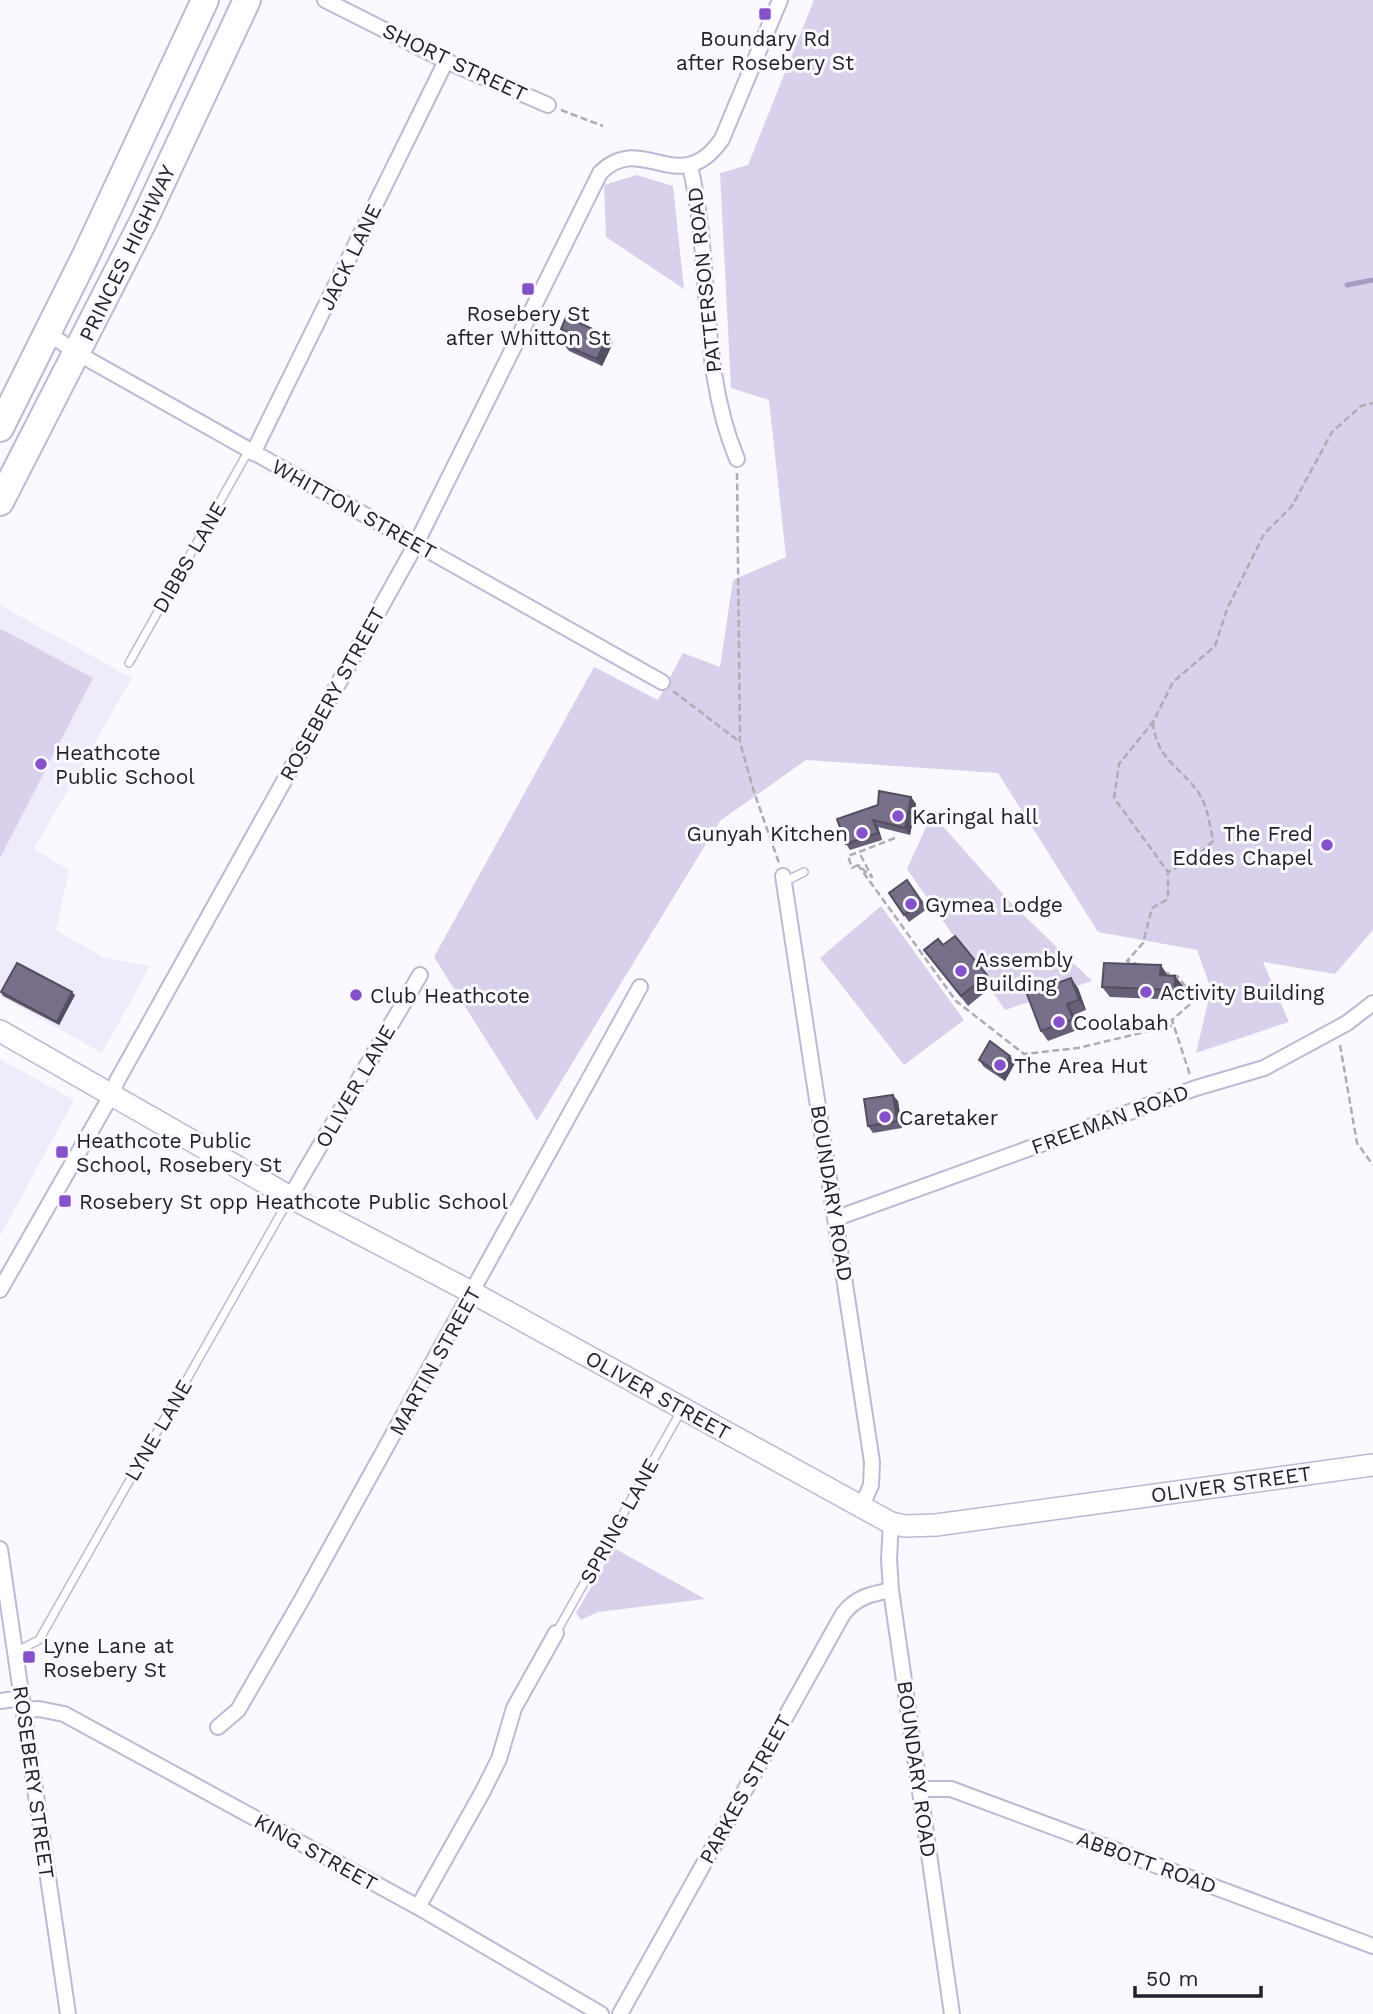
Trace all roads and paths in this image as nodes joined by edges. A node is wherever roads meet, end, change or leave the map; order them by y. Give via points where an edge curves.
1 (205, 0) edge
2 (247, 0) edge
3 (325, 0) edge
4 (780, 0) edge
5 (446, 61) junction
6 (548, 105) joint
7 (603, 126) dead end
8 (690, 166) junction
9 (48, 333) junction
10 (77, 353) junction
11 (1373, 403) edge
12 (0, 428) edge
13 (251, 452) junction
14 (737, 459) joint
15 (0, 502) edge
16 (416, 544) junction
17 (129, 663) dead end
18 (662, 682) joint
19 (1153, 722) junction
20 (740, 742) junction
21 (895, 838) dead end
22 (859, 852) junction
23 (858, 865) junction
24 (804, 872) dead end
25 (1168, 872) junction
26 (784, 879) junction
27 (1139, 965) edge
28 (1152, 969) edge
29 (420, 975) dead end
30 (640, 987) dead end
31 (1373, 1003) edge
32 (1174, 1025) junction
33 (1337, 1028) junction
34 (0, 1031) edge
35 (1196, 1088) junction
36 (112, 1094) junction
37 (1373, 1165) edge
38 (290, 1197) junction
39 (837, 1218) junction
40 (0, 1290) edge
41 (473, 1293) junction
42 (682, 1409) junction
43 (1373, 1465) edge
44 (861, 1508) junction
45 (891, 1523) junction
46 (0, 1549) edge
47 (891, 1590) junction
48 (556, 1633) joint
49 (15, 1652) junction
50 (0, 1701) edge
51 (23, 1704) junction
52 (218, 1727) dead end
53 (919, 1789) junction
54 (418, 1907) junction
55 (1373, 1946) edge
56 (68, 2014) edge
57 (601, 2014) edge
58 (620, 2014) edge
59 (952, 2014) edge

1 - 9 highway, PRINCES HIGHWAY
2 - 10 highway, PRINCES HIGHWAY
3 - 5 street, SHORT STREET
4 - 8 street, PATTERSON ROAD via 722,139 707,157
5 - 6 street, SHORT STREET
5 - 13 street, JACK LANE
6 - 7 path
8 - 14 street, PATTERSON ROAD via 716,388
8 - 16 street, ROSEBERY STREET via 626,158 600,173
9 - 10 street, WHITTON STREET
9 - 12 highway, PRINCES HIGHWAY
10 - 13 street, WHITTON STREET
10 - 15 highway, PRINCES HIGHWAY
11 - 19 path via 1361,406 1332,432 1292,506 1264,534 1227,609 1215,646 1173,682
13 - 16 street, WHITTON STREET
13 - 17 lane, DIBBS LANE
14 - 20 path
16 - 18 street, WHITTON STREET
16 - 36 street, ROSEBERY STREET
18 - 20 path
19 - 25 path via 1119,764 1114,798
19 - 25 path via 1154,740 1198,791 1213,841 1195,859
20 - 26 path
21 - 22 path
22 - 23 path via 848,856 852,867
22 - 23 path via 872,877
23 - 32 path via 956,1001 1024,1054 1078,1048
24 - 26 lane
25 - 27 path via 1168,899 1152,908 1143,943 1127,961
26 - 39 street, BOUNDARY ROAD
28 - 32 path via 1177,976 1196,999 1172,1020
29 - 38 street, OLIVER LANE
30 - 41 street, MARTIN STREET
31 - 33 street, FREEMAN ROAD
32 - 35 path
33 - 35 street, FREEMAN ROAD via 1264,1068
33 - 37 path via 1357,1143
34 - 36 street, OLIVER STREET
35 - 39 street, FREEMAN ROAD
36 - 38 street, OLIVER STREET
36 - 40 street, ROSEBERY STREET
38 - 41 street, OLIVER STREET
38 - 49 lane, LYNE LANE via 39,1640
39 - 44 street, BOUNDARY ROAD via 872,1462 871,1485
41 - 42 street, OLIVER STREET
41 - 52 street, MARTIN STREET via 238,1710
42 - 44 street, OLIVER STREET
42 - 48 lane, SPRING LANE
43 - 45 street, OLIVER STREET via 936,1525
44 - 45 street, OLIVER STREET
45 - 47 street, BOUNDARY ROAD
46 - 49 street, ROSEBERY STREET
47 - 53 street, BOUNDARY ROAD
47 - 58 street, PARKES STREET via 852,1602 843,1614
48 - 54 street via 513,1708 499,1759 483,1791
49 - 51 street, ROSEBERY STREET
50 - 51 street, KING STREET
51 - 54 street, KING STREET via 64,1714
51 - 56 street, ROSEBERY STREET
53 - 55 street, ABBOTT ROAD via 951,1789
53 - 59 street, BOUNDARY ROAD
54 - 57 street, KING STREET

